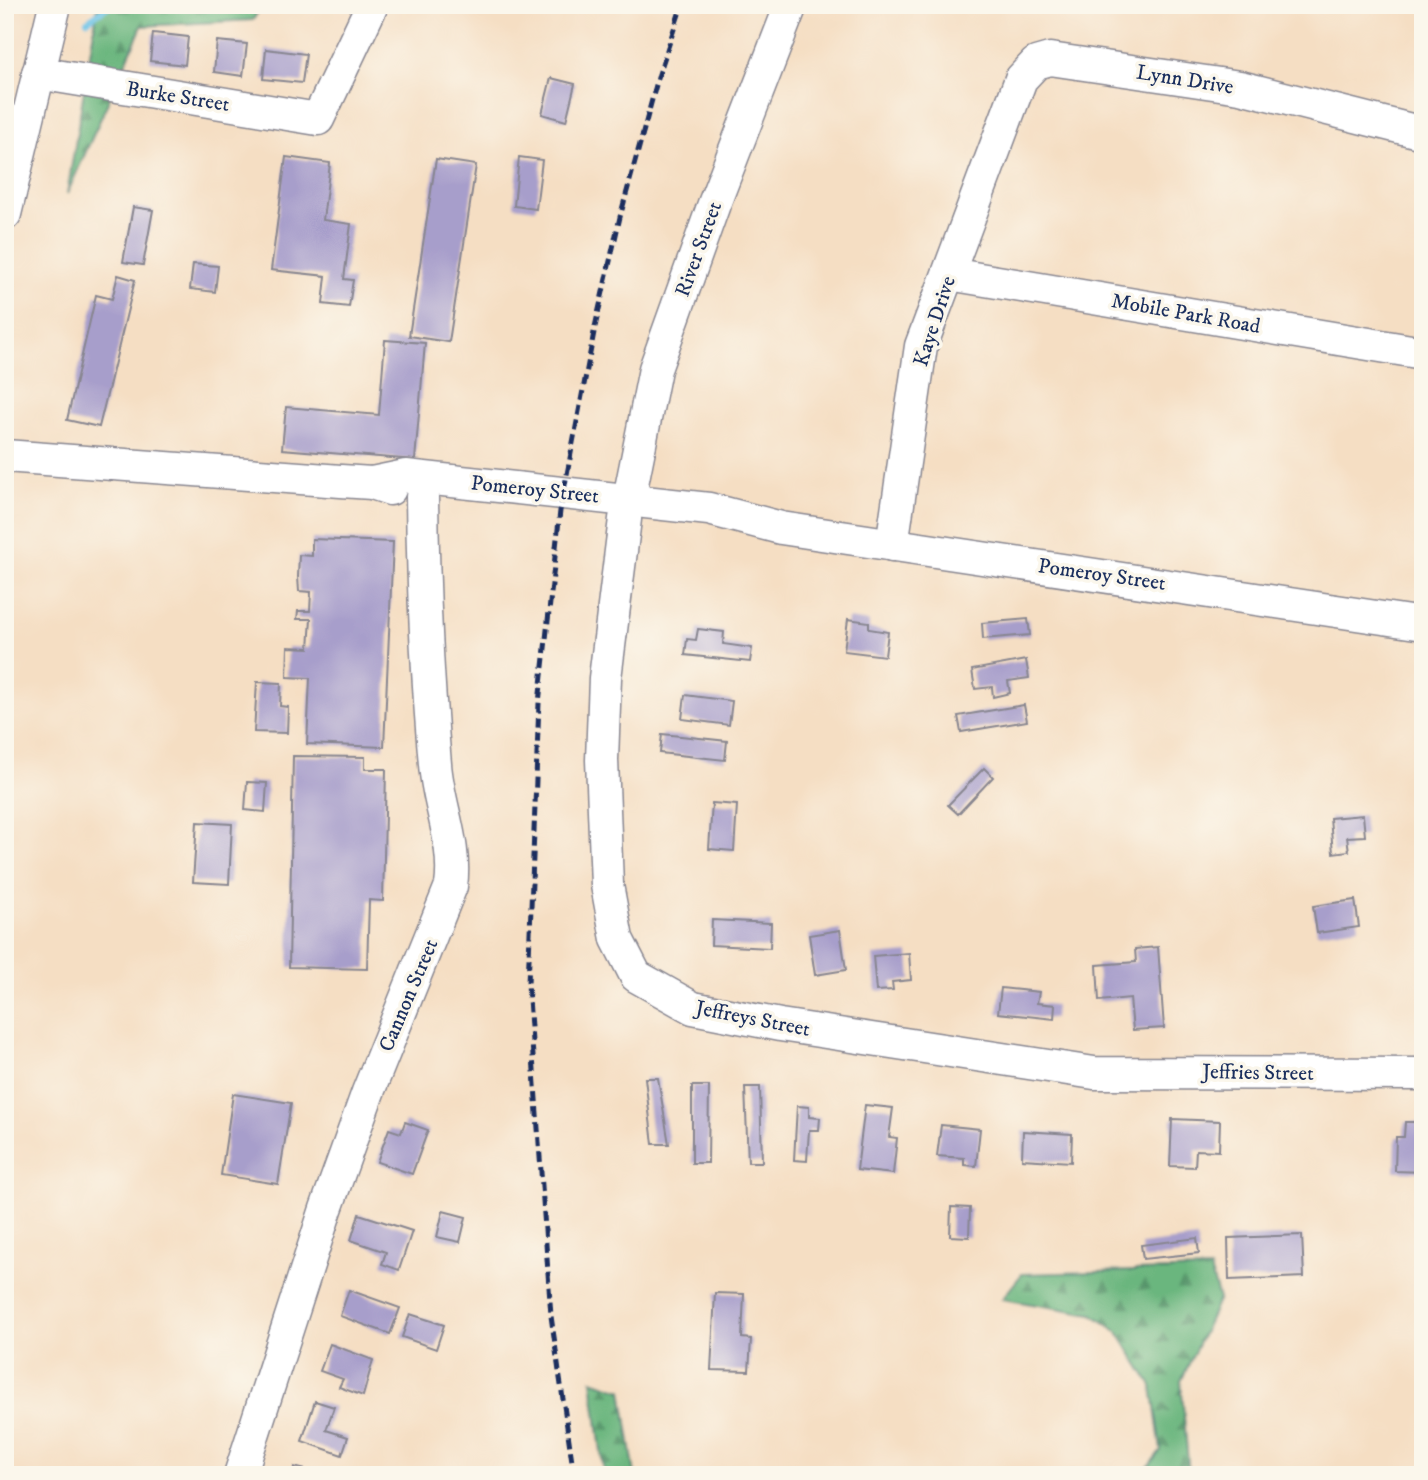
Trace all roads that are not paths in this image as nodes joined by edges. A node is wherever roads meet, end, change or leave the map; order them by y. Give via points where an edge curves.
1 (55, 5) edge
2 (372, 5) edge
3 (791, 5) edge
4 (38, 73) junction
5 (1423, 133) edge
6 (996, 145) joint
7 (5, 214) edge
8 (949, 274) junction
9 (1423, 353) edge
10 (5, 456) edge
11 (372, 484) junction
12 (422, 496) junction
13 (627, 509) junction
14 (892, 545) junction
15 (1423, 624) edge
16 (605, 678) joint
17 (1094, 1073) joint
18 (1423, 1074) edge
19 (240, 1475) edge

1 - 4 street
2 - 4 street, Burke Street via 318,119
3 - 13 street, River Street via 655,369
4 - 7 street
5 - 6 street, Lynn Drive via 1240,87 1051,59 1036,63 1021,79
6 - 8 street, Kaye Drive
8 - 9 street, Mobile Park Road
8 - 14 street, Kaye Drive via 921,346
10 - 11 street, Pomeroy Street
11 - 12 street, Pomeroy Street
11 - 13 street, Pomeroy Street via 406,476
12 - 13 street, Pomeroy Street
12 - 19 street, Cannon Street via 435,768 454,867 451,886 354,1131
13 - 14 street, Pomeroy Street via 707,527 781,528
13 - 16 street, River Street
14 - 15 street, Pomeroy Street
16 - 17 street, Jeffreys Street via 602,761 607,885 617,939 636,976 693,1008
17 - 18 street, Jeffries Street

